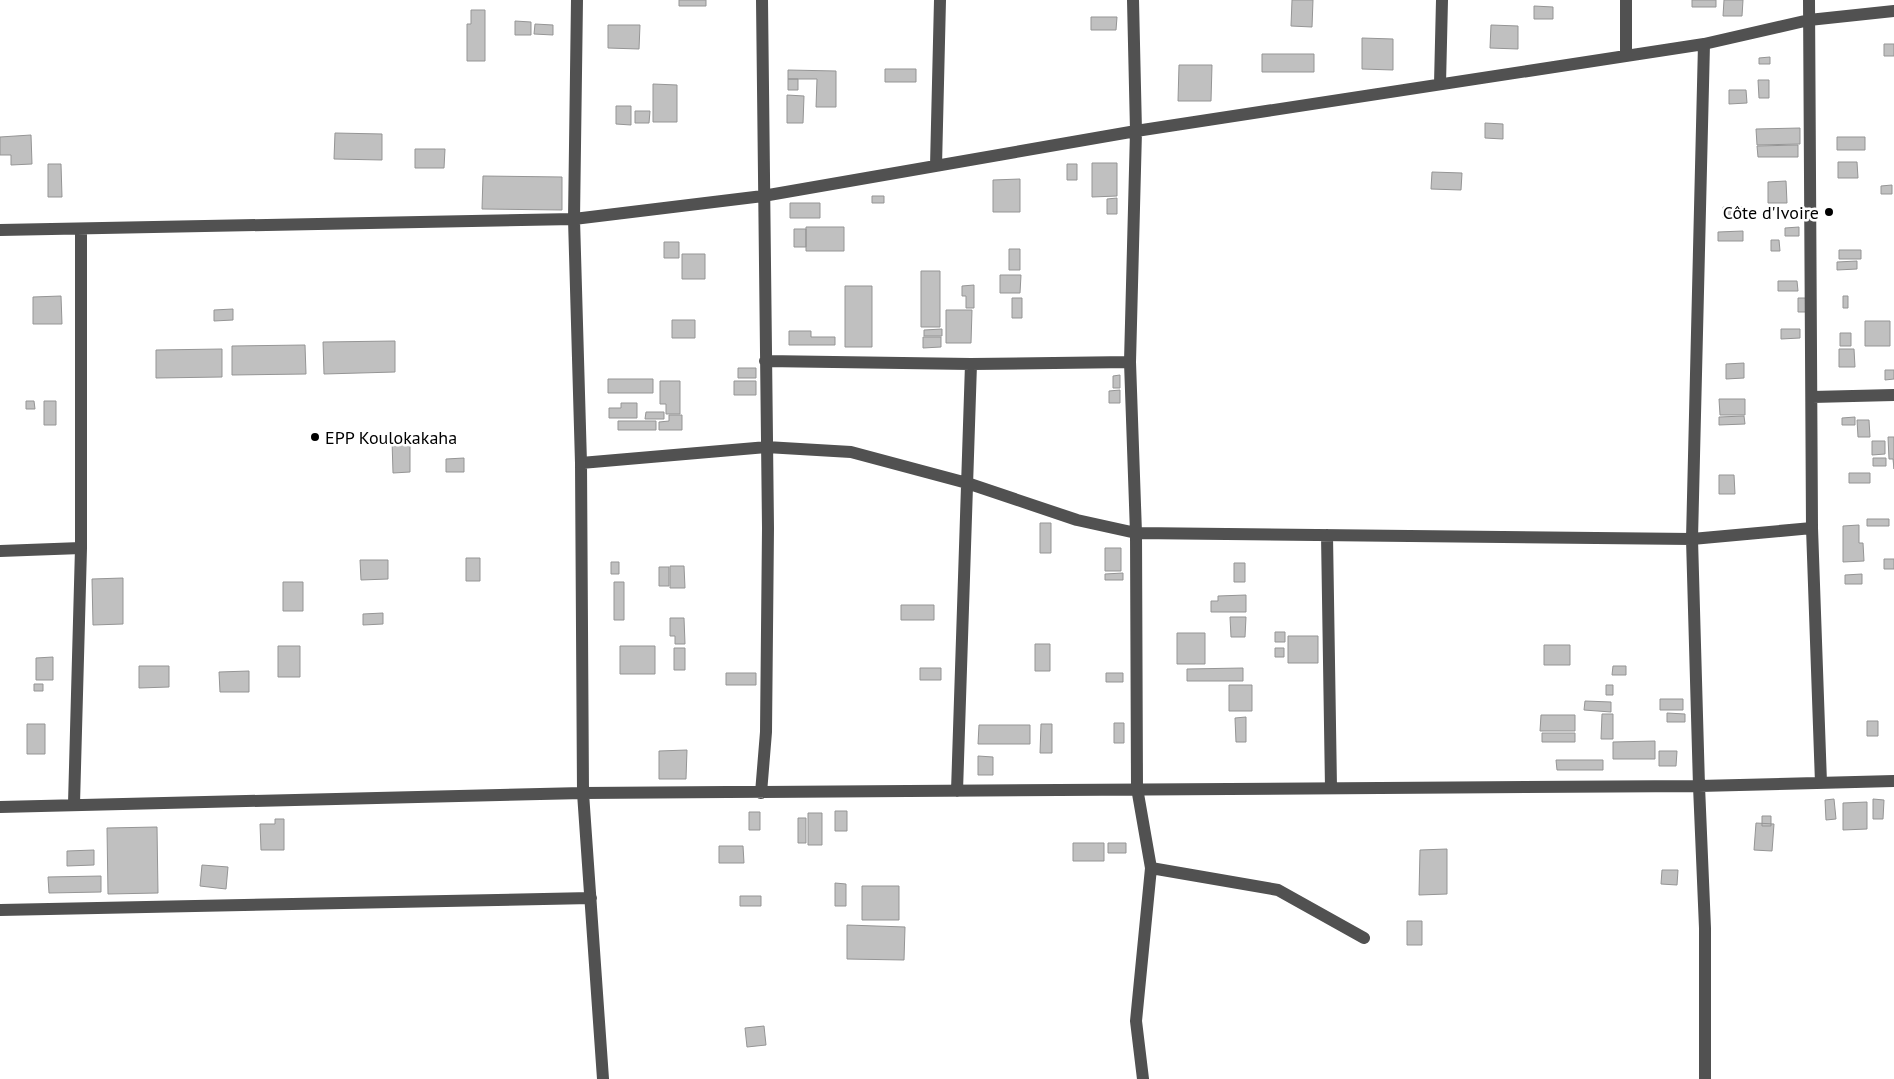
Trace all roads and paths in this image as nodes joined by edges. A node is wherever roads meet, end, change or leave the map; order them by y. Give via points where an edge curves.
1 (576, 0) edge
2 (762, 0) edge
3 (940, 0) edge
4 (1133, 0) edge
5 (1442, 0) edge
6 (1626, 0) edge
7 (1809, 0) edge
8 (1894, 11) edge
9 (1809, 20) junction
10 (1704, 44) junction
11 (1626, 56) junction
12 (1440, 84) junction
13 (1136, 131) junction
14 (936, 166) junction
15 (763, 196) junction
16 (574, 219) junction
17 (81, 229) junction
18 (0, 230) edge
19 (765, 361) junction
20 (1130, 362) junction
21 (970, 364) junction
22 (1894, 395) edge
23 (1812, 397) junction
24 (766, 447) junction
25 (581, 462) junction
26 (967, 483) junction
27 (1812, 528) junction
28 (1136, 533) junction
29 (1328, 535) junction
30 (1692, 539) junction
31 (82, 548) junction
32 (0, 551) edge
33 (1894, 782) edge
34 (1821, 783) junction
35 (1699, 786) junction
36 (1137, 788) junction
37 (1331, 788) junction
38 (957, 791) junction
39 (583, 792) junction
40 (761, 792) junction
41 (74, 804) junction
42 (0, 807) edge
43 (1151, 868) junction
44 (591, 898) junction
45 (0, 910) edge
46 (1364, 938) dead end
47 (603, 1079) edge
48 (1143, 1079) edge
49 (1705, 1079) edge

1 - 16 street
2 - 15 street
3 - 14 street
4 - 13 street
5 - 12 street
6 - 11 street
7 - 9 street
8 - 9 street
9 - 10 street
9 - 23 street
10 - 11 street
10 - 30 street
11 - 12 street
12 - 13 street
13 - 14 street
13 - 20 street
14 - 15 street
15 - 16 street
15 - 19 street
16 - 17 street
16 - 25 street
17 - 18 street
17 - 31 street
19 - 21 street
19 - 24 street
20 - 21 street
20 - 28 street
21 - 26 street
22 - 23 street
23 - 27 street
24 - 25 street
24 - 26 street via 851,452
24 - 40 street via 766,732
25 - 39 street
26 - 28 street via 1077,520
26 - 38 street
27 - 30 street
27 - 34 street
28 - 29 street
28 - 36 street
29 - 30 street
29 - 37 street
30 - 35 street
31 - 32 street
31 - 41 street
33 - 34 street
34 - 35 street
35 - 37 street
35 - 49 street via 1705,928
36 - 37 street
36 - 38 street
36 - 43 street
38 - 40 street
39 - 40 street
39 - 41 street
39 - 44 street
41 - 42 street
43 - 46 street via 1278,890
43 - 48 street via 1136,1021
44 - 45 street
44 - 47 street

